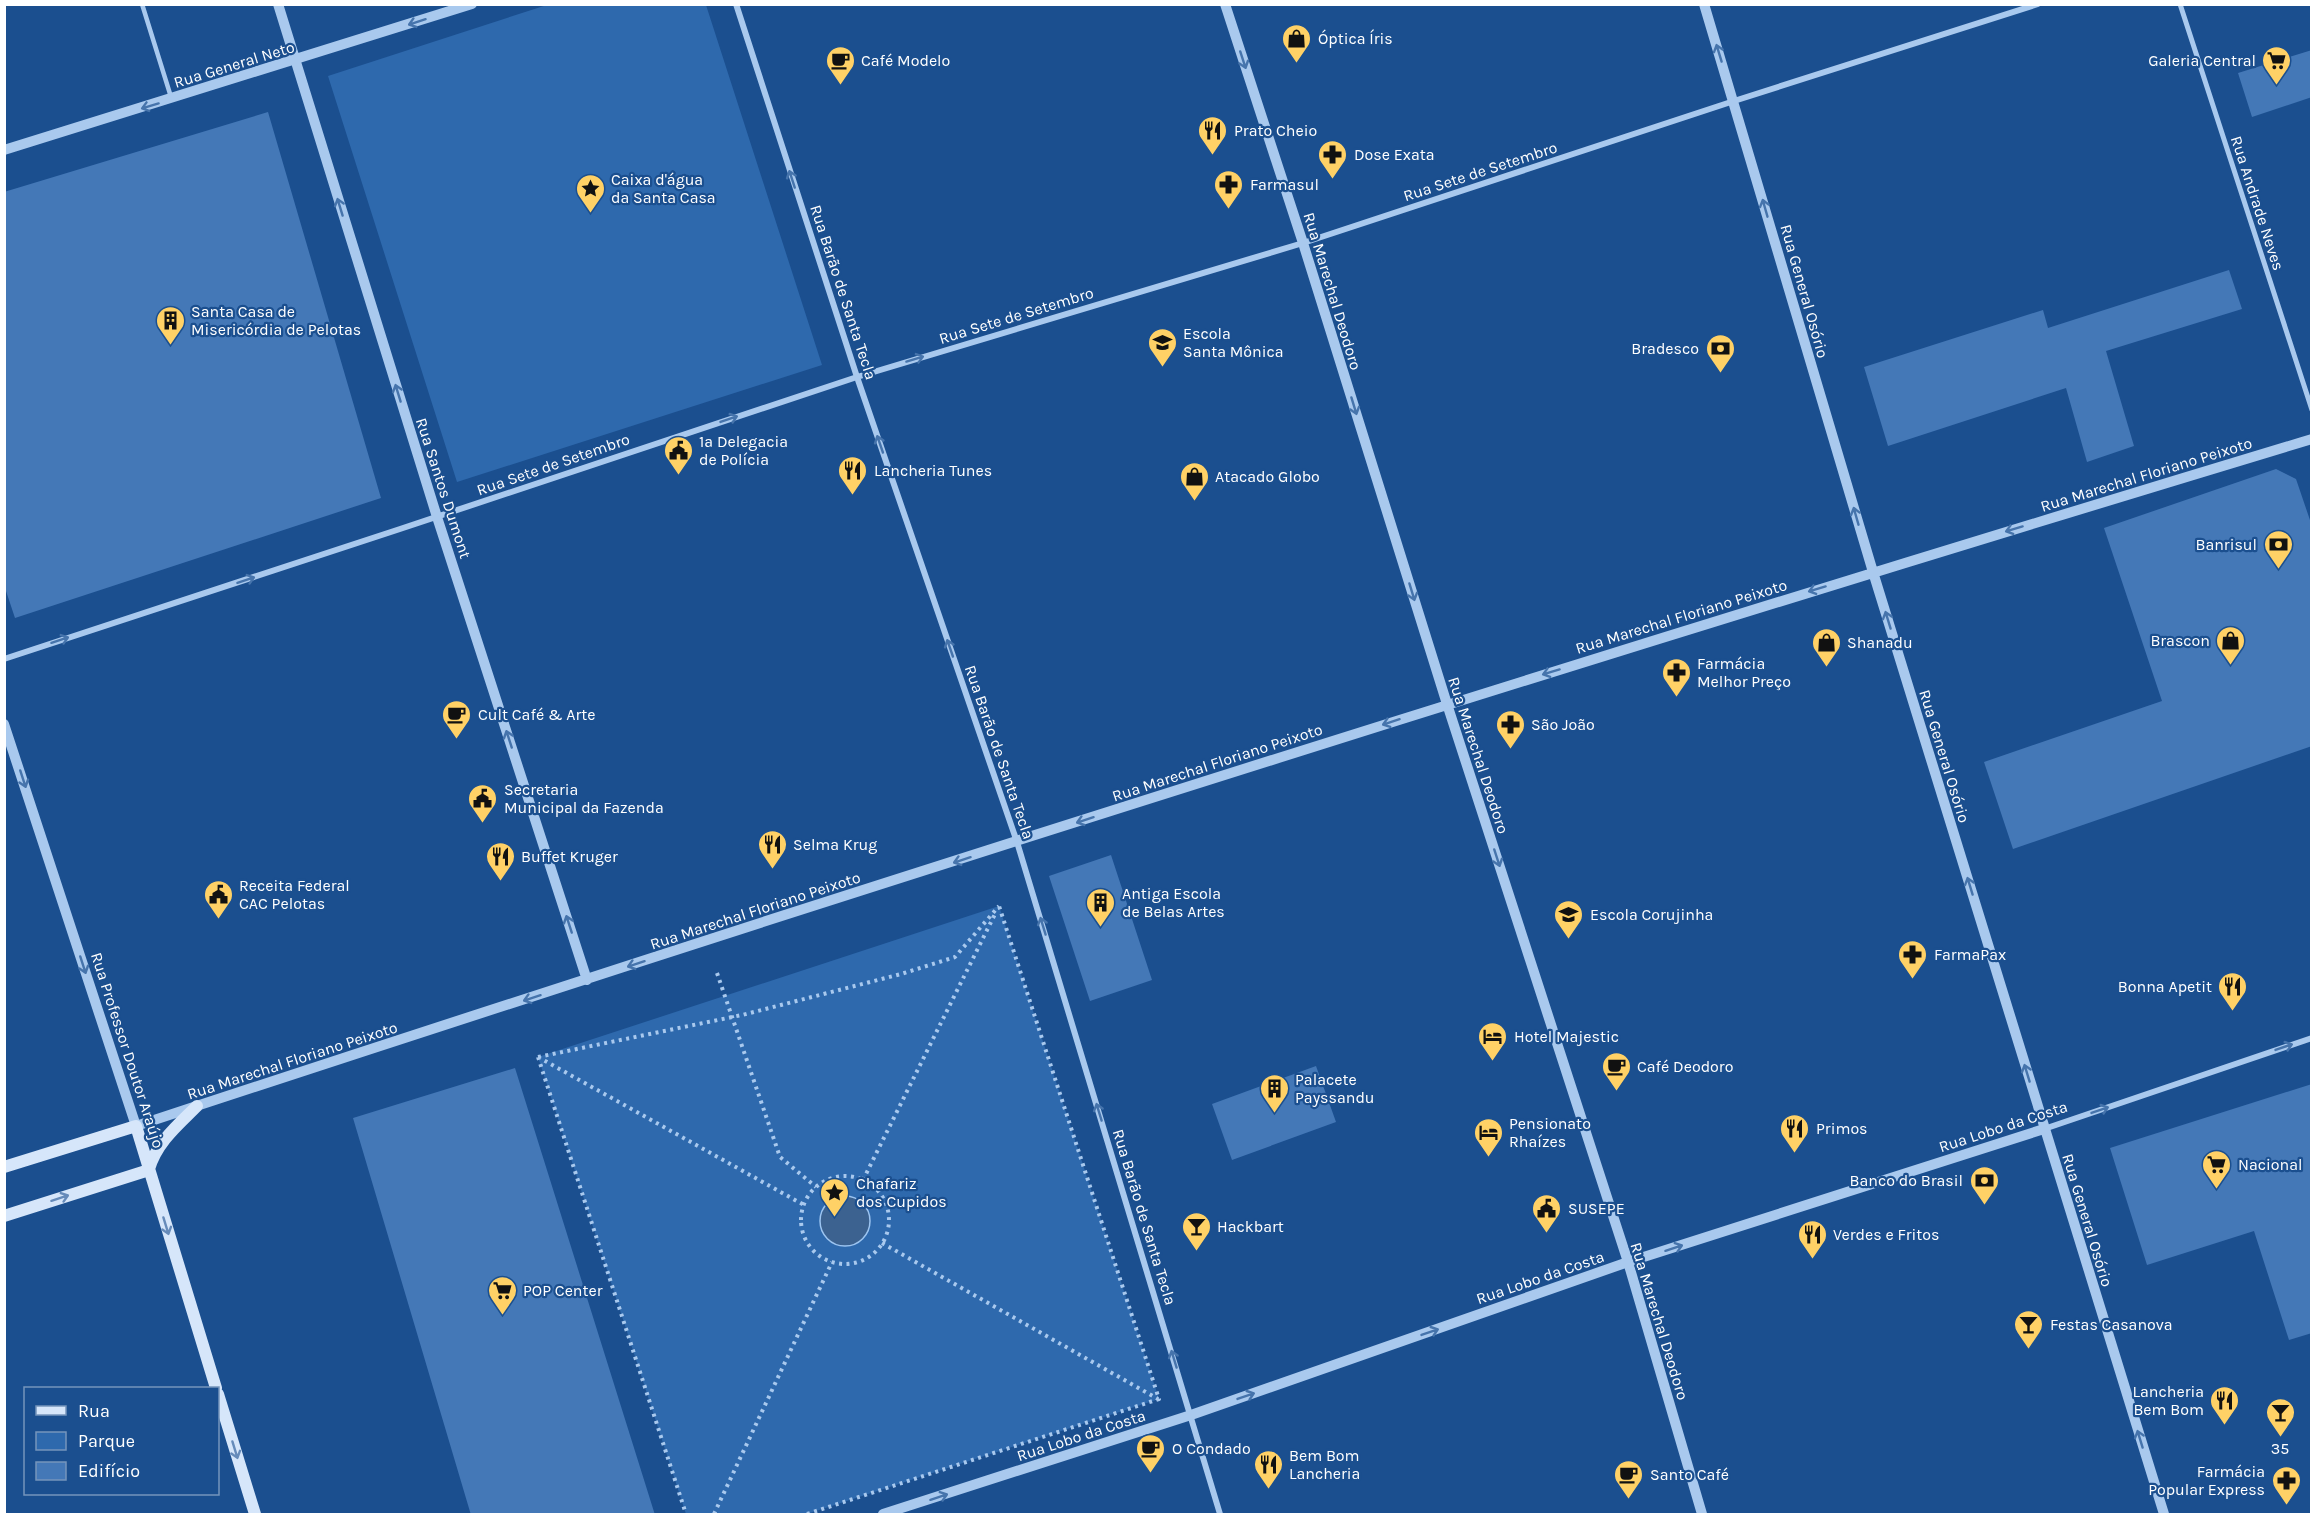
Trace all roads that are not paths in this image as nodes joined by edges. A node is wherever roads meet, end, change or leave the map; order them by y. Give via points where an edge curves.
1 (142, 4) edge
2 (278, 4) edge
3 (472, 4) edge
4 (736, 4) edge
5 (1225, 4) edge
6 (1704, 4) edge
7 (2038, 4) edge
8 (2180, 4) edge
9 (294, 61) junction
10 (172, 99) junction
11 (1734, 101) junction
12 (4, 150) edge
13 (1303, 243) junction
14 (857, 376) junction
15 (2312, 410) edge
16 (2312, 439) edge
17 (437, 517) junction
18 (1873, 572) junction
19 (4, 658) edge
20 (1447, 704) junction
21 (4, 724) edge
22 (1017, 842) junction
23 (587, 980) junction
24 (2312, 1038) edge
25 (197, 1106) junction
26 (136, 1126) junction
27 (2044, 1129) junction
28 (4, 1167) edge
29 (149, 1170) junction
30 (4, 1216) edge
31 (1628, 1262) junction
32 (215, 1387) edge
33 (219, 1397) edge
34 (1191, 1415) junction
35 (255, 1515) edge
36 (883, 1515) edge
37 (1220, 1515) edge
38 (1702, 1515) edge
39 (2164, 1515) edge

1 - 10 lane
2 - 9 street, Rua Santos Dumont
3 -> 9 street, Rua General Neto
14 -> 4 street, Rua Barão de Santa Tecla
5 -> 13 street, Rua Marechal Deodoro
11 -> 6 street, Rua General Osório
7 - 11 street, Rua Sete de Setembro
8 - 15 street, Rua Andrade Neves
9 - 10 street, Rua General Neto
17 -> 9 street, Rua Santos Dumont
10 -> 12 street, Rua General Neto
11 - 13 street, Rua Sete de Setembro
18 -> 11 street, Rua General Osório
14 -> 13 street, Rua Sete de Setembro
13 -> 20 street, Rua Marechal Deodoro
17 -> 14 street, Rua Sete de Setembro
22 -> 14 street, Rua Barão de Santa Tecla
16 -> 18 street, Rua Marechal Floriano Peixoto
19 -> 17 street, Rua Sete de Setembro
23 -> 17 street, Rua Santos Dumont
18 -> 20 street, Rua Marechal Floriano Peixoto
27 -> 18 street, Rua General Osório
20 -> 22 street, Rua Marechal Floriano Peixoto
20 -> 31 street, Rua Marechal Deodoro
21 -> 26 street, Rua Professor Doutor Araújo
22 -> 23 street, Rua Marechal Floriano Peixoto
34 -> 22 street, Rua Barão de Santa Tecla
23 -> 25 street, Rua Marechal Floriano Peixoto
27 -> 24 street, Rua Lobo da Costa
25 - 26 street, Rua Marechal Floriano Peixoto
25 - 29 main road via 160,1145
26 - 28 main road
26 - 29 main road, Rua Professor Doutor Araújo
31 -> 27 street, Rua Lobo da Costa
39 -> 27 street, Rua General Osório
30 -> 29 main road
29 -> 32 main road, Rua Professor Doutor Araújo
34 -> 31 street, Rua Lobo da Costa
31 - 38 street, Rua Marechal Deodoro
33 -> 35 main road
36 -> 34 street, Rua Lobo da Costa
34 - 37 street, Rua Barão de Santa Tecla

